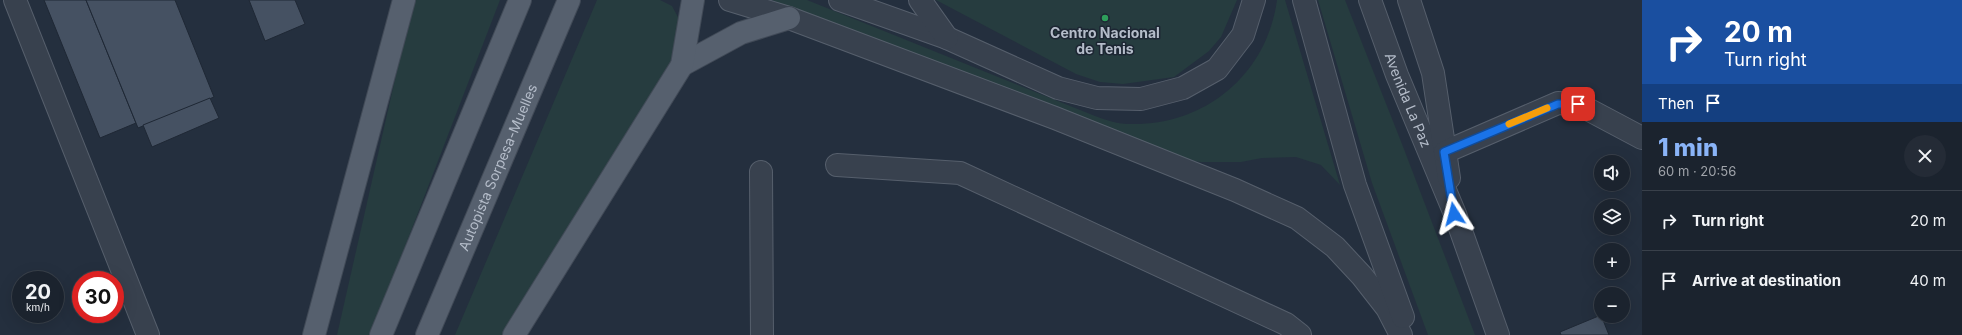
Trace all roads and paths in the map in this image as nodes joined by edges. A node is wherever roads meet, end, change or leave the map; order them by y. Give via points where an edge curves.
1 (15, 0) edge
2 (398, 0) edge
3 (404, 0) edge
4 (520, 0) edge
5 (569, 0) edge
6 (693, 0) edge
7 (730, 0) edge
8 (840, 0) edge
9 (920, 0) edge
10 (1254, 0) edge
11 (1304, 0) edge
12 (1370, 0) edge
13 (1409, 0) edge
14 (789, 18) junction
15 (397, 25) junction
16 (947, 38) junction
17 (682, 65) junction
18 (1642, 138) edge
19 (1444, 152) junction
20 (837, 166) dead end
21 (761, 172) dead end
22 (1454, 214) junction
23 (148, 335) edge
24 (314, 335) edge
25 (381, 335) edge
26 (427, 335) edge
27 (514, 335) edge
28 (762, 335) edge
29 (1300, 335) edge
30 (1402, 335) edge
31 (1410, 335) edge
32 (1498, 335) edge

1 - 23 street
2 - 15 main road
3 - 15 main road
4 - 25 main road
5 - 26 main road, Autopista Sorpesa-Muelles
6 - 17 main road
7 - 14 street
8 - 16 street
9 - 16 street
10 - 16 street via 1243,35 1217,69 1183,88 1141,100 1097,98 1058,88
11 - 31 street via 1356,184
12 - 22 street, Avenida La Paz via 1397,75
13 - 19 street via 1433,73
14 - 17 main road via 741,33
14 - 30 street via 1152,156 1297,218 1335,247 1362,276 1387,308
15 - 24 main road
17 - 27 main road
18 - 19 street via 1578,104 1558,104
19 - 22 street
20 - 29 street via 960,173 1286,324
21 - 28 street
22 - 32 street, Avenida La Paz

